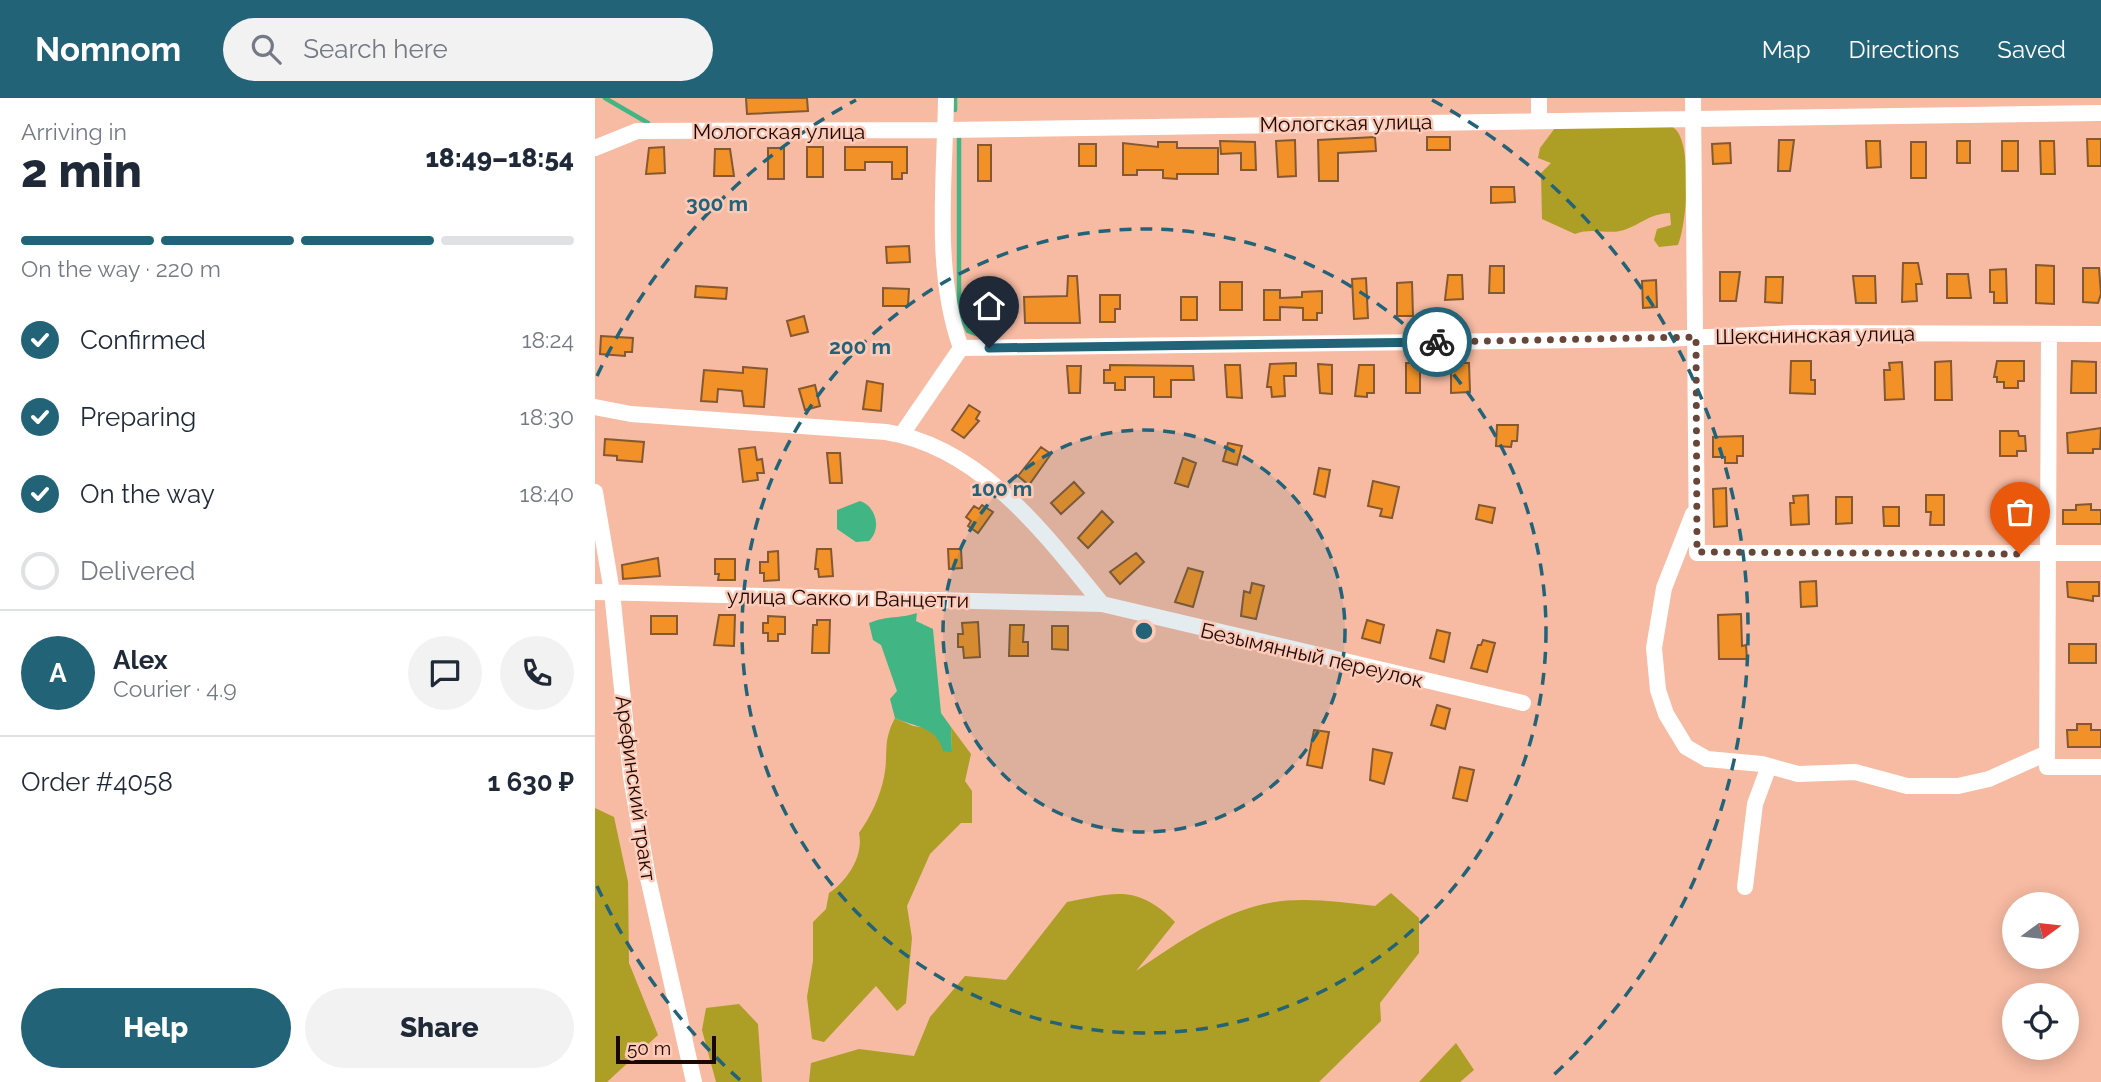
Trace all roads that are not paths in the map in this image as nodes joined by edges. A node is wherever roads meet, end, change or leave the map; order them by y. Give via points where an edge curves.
1 (946, 98) edge
2 (1539, 98) edge
3 (1693, 98) edge
4 (2101, 113) edge
5 (1694, 118) junction
6 (1539, 120) junction
7 (946, 130) junction
8 (595, 148) edge
9 (2049, 334) junction
10 (2101, 334) edge
11 (1696, 337) junction
12 (961, 348) junction
13 (595, 407) edge
14 (902, 434) junction
15 (595, 492) edge
16 (1696, 504) junction
17 (2101, 553) edge
18 (2047, 554) junction
19 (603, 592) edge
20 (1102, 604) junction
21 (1523, 703) dead end
22 (2047, 760) junction
23 (1769, 766) junction
24 (2101, 767) edge
25 (1745, 887) dead end
26 (694, 1082) edge

1 - 7 street
2 - 6 street
3 - 5 street
4 - 5 street, Мологская улица
5 - 6 street, Мологская улица
5 - 11 street
6 - 7 street, Мологская улица
7 - 8 street, Мологская улица via 637,131
7 - 12 street via 945,267 950,313
9 - 10 street, Шекснинская улица
9 - 11 street, Шекснинская улица
9 - 18 street
11 - 12 street, Шекснинская улица
11 - 16 street
12 - 14 street
13 - 14 street via 631,414
14 - 20 street via 945,451 997,489 1039,527
15 - 19 street, Арефинский тракт
16 - 18 street via 1697,552
16 - 23 street via 1664,588 1654,648 1658,690 1686,747 1707,759
17 - 18 street
18 - 22 street
19 - 20 street, улица Сакко и Ванцетти
19 - 26 street, Арефинский тракт via 648,878
20 - 21 street, Безымянный переулок
22 - 23 street via 1958,786 1907,786 1855,772 1798,774
22 - 24 street
23 - 25 street via 1755,804

